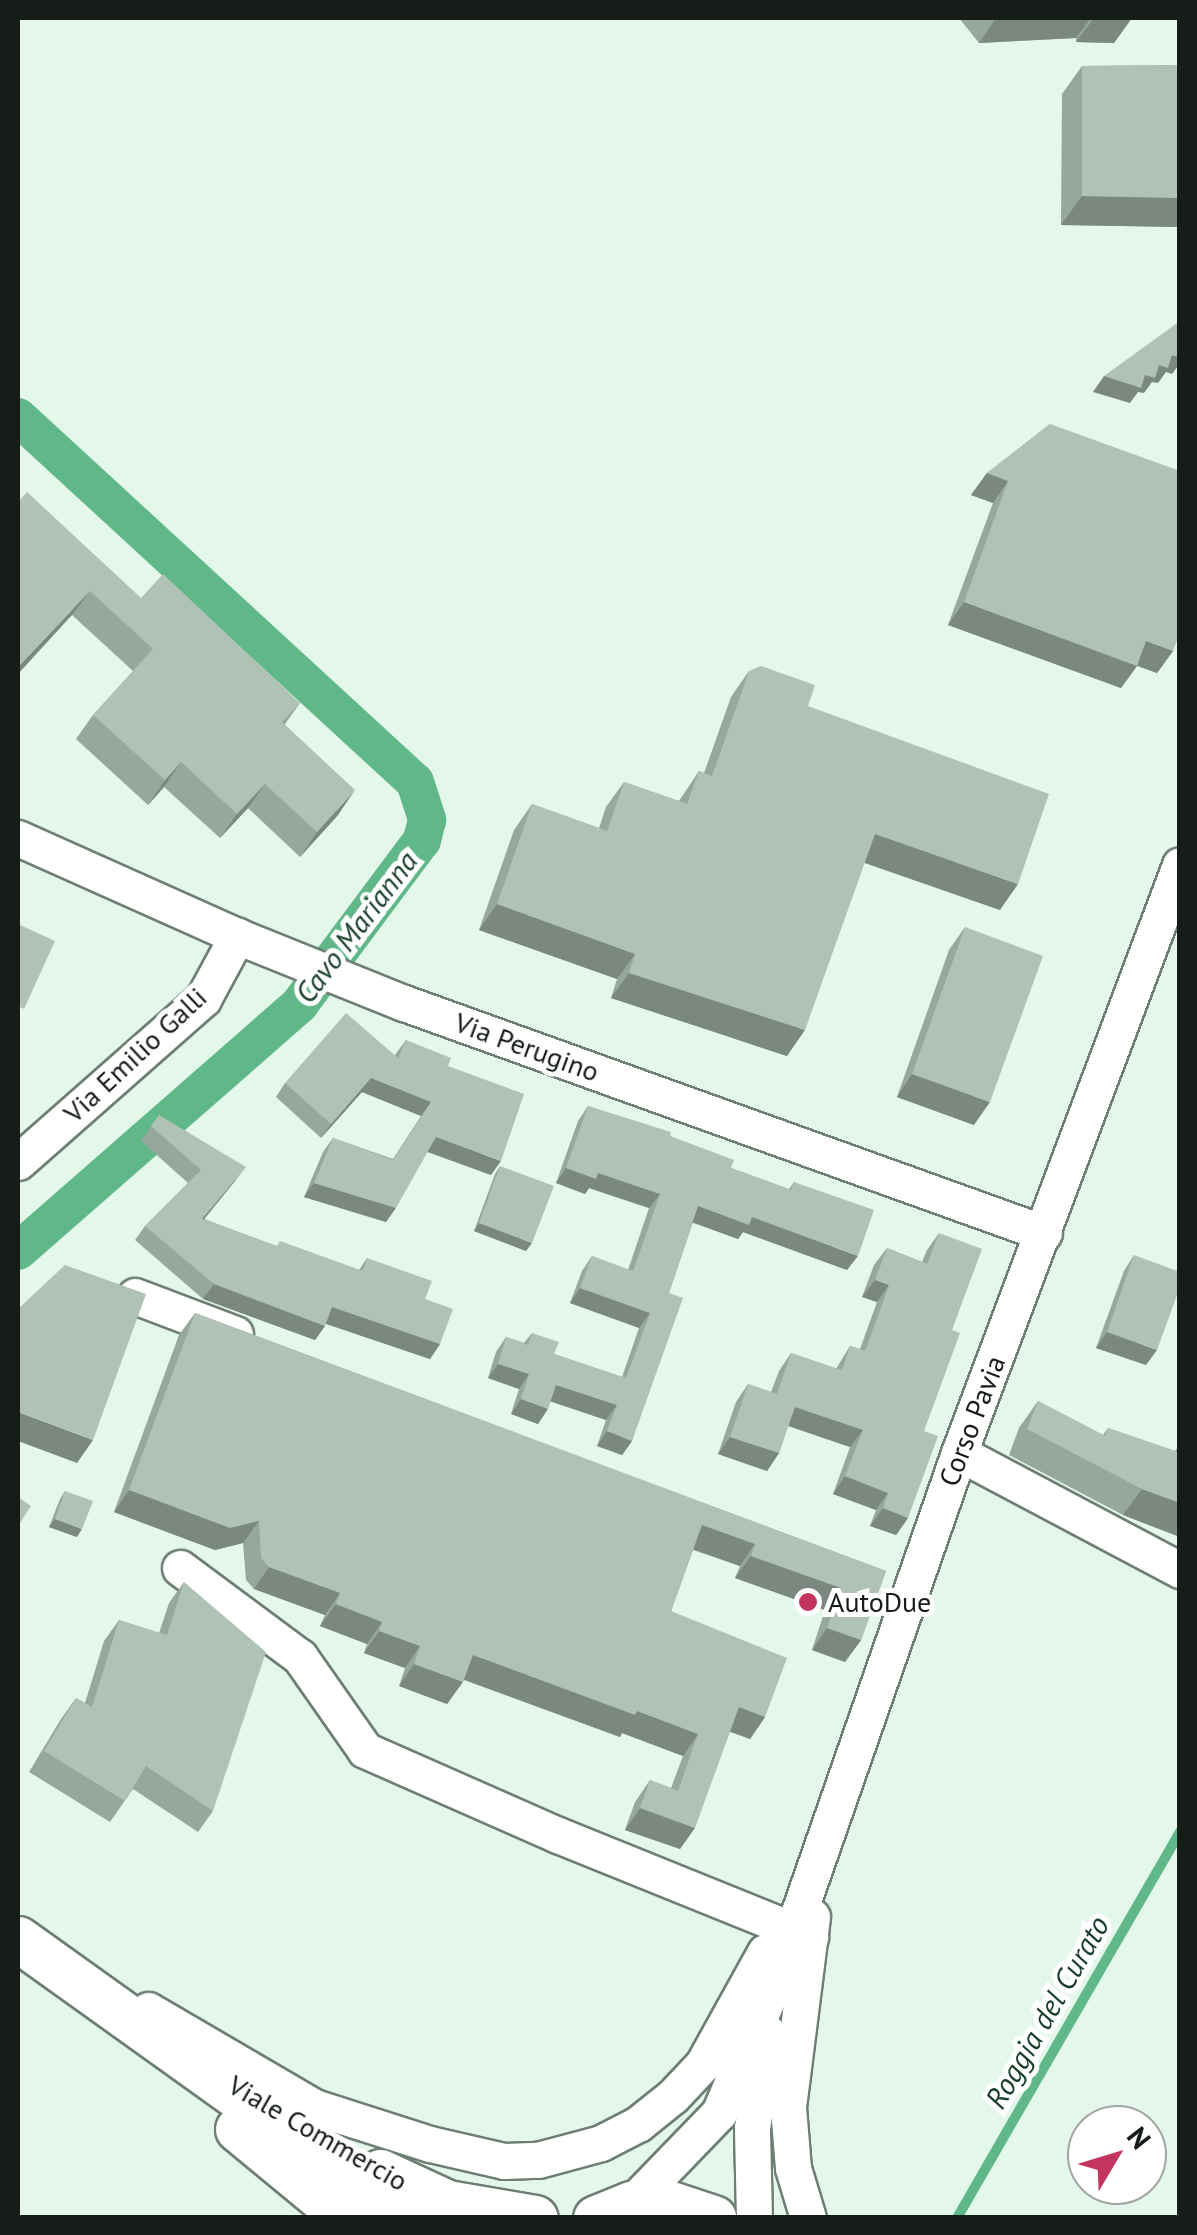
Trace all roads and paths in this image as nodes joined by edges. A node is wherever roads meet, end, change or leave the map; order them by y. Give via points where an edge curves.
1 (18, 838) edge
2 (1180, 865) edge
3 (238, 936) junction
4 (18, 1162) edge
5 (1044, 1233) junction
6 (135, 1296) edge
7 (264, 1344) edge
8 (959, 1452) junction
9 (180, 1568) dead end
10 (1180, 1570) edge
11 (874, 1572) edge
12 (911, 1586) junction
13 (795, 1930) junction
14 (18, 1940) edge
15 (775, 1981) junction
16 (166, 2044) junction
17 (614, 2211) edge
18 (346, 2218) edge
19 (408, 2218) edge
20 (534, 2218) edge
21 (713, 2218) edge
22 (754, 2218) edge
23 (808, 2218) edge

1 - 3 street, Via Perugino
2 - 5 street, Corso Pavia
3 - 4 street, Via Emilio Galli via 203,999
3 - 5 street, Via Perugino
5 - 8 street, Corso Pavia
6 - 7 street
8 - 10 street
8 - 12 street, Corso Pavia
9 - 13 street via 300,1657 365,1750
11 - 12 street
12 - 13 street, Corso Pavia
13 - 14 street via 703,2064 638,2124 601,2143 538,2160 504,2161 314,2107
13 - 15 street
13 - 23 street via 788,2108 793,2168
14 - 16 main road, Viale Commercio
14 - 18 main road
15 - 17 street via 718,2112
15 - 22 street via 752,2128
16 - 19 main road, Viale Commercio
16 - 20 main road, Viale Commercio via 400,2184 446,2203
17 - 21 main road via 665,2202

